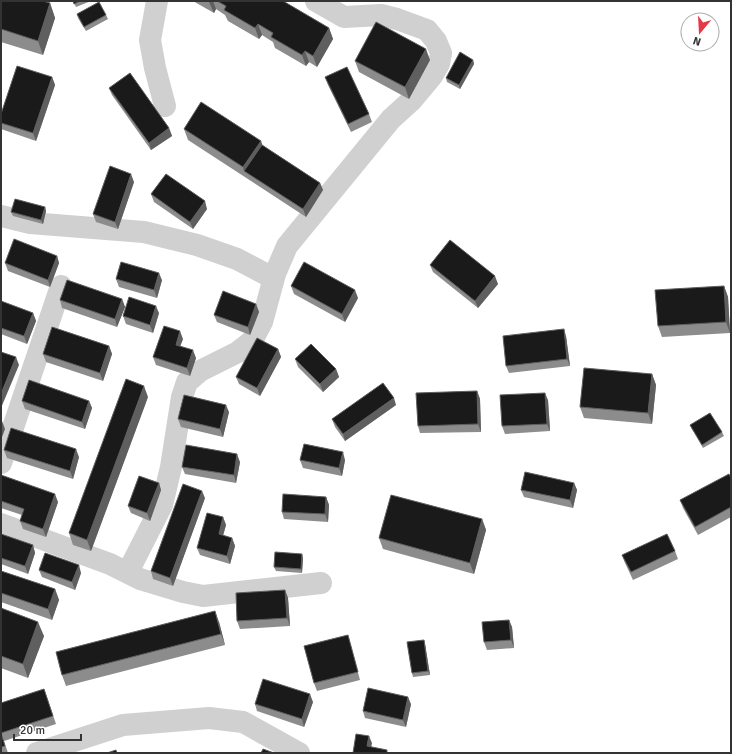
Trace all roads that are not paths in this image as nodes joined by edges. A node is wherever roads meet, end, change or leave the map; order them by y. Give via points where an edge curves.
1 (157, 1) edge
2 (316, 1) edge
3 (165, 106) dead end
4 (1, 216) edge
5 (273, 278) junction
6 (61, 286) dead end
7 (1, 463) edge
8 (1, 524) edge
9 (128, 572) junction
10 (321, 583) dead end
11 (37, 753) edge
12 (299, 753) edge

1 - 3 street via 150,40 154,68
2 - 5 street via 344,17 381,15 427,30 441,53 439,64 432,76 391,119 287,246
4 - 5 street via 30,223 144,232 197,245 238,259
5 - 9 street via 262,322 252,341 186,382 162,505
6 - 7 street
8 - 9 street
9 - 10 street via 183,592 203,596
11 - 12 street via 123,725 209,718 243,722

